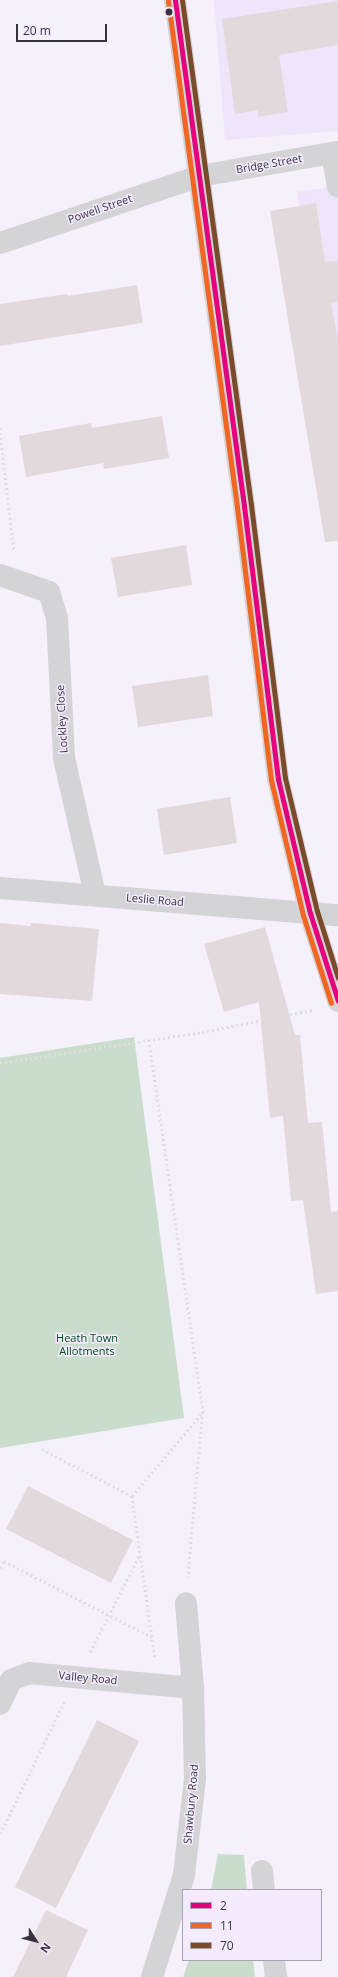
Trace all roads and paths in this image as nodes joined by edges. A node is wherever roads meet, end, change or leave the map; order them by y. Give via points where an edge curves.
1 (175, 0) edge
2 (335, 153) edge
3 (200, 176) junction
4 (338, 186) edge
5 (0, 243) edge
6 (0, 428) edge
7 (9, 578) edge
8 (0, 888) edge
9 (95, 895) junction
10 (310, 913) junction
11 (338, 915) edge
12 (338, 1001) edge
13 (315, 1009) dead end
14 (149, 1040) junction
15 (0, 1063) edge
16 (203, 1412) junction
17 (42, 1449) dead end
18 (132, 1496) junction
19 (0, 1568) edge
20 (186, 1603) joint
21 (152, 1638) junction
22 (159, 1685) junction
23 (193, 1688) junction
24 (0, 1704) edge
25 (274, 1961) edge
26 (152, 1977) edge
27 (276, 1977) edge

1 - 3 main road
2 - 3 main road, Bridge Street
2 - 4 main road
3 - 5 main road, Powell Street
3 - 10 main road via 278,779
6 - 7 path
7 - 9 main road, Lockley Close via 49,592 56,618 64,758
8 - 9 main road, Leslie Road
9 - 10 main road, Leslie Road
10 - 11 main road, Leslie Road
10 - 12 main road
13 - 14 path
14 - 15 path
14 - 16 path
16 - 18 path
16 - 20 path
17 - 18 path
18 - 21 path
19 - 21 path via 4,1561
20 - 23 main road, Shawbury Road
21 - 22 path
22 - 23 main road, Valley Road
22 - 24 main road, Valley Road via 29,1673 11,1680
23 - 26 main road, Shawbury Road via 195,1778 184,1875
25 - 27 main road

